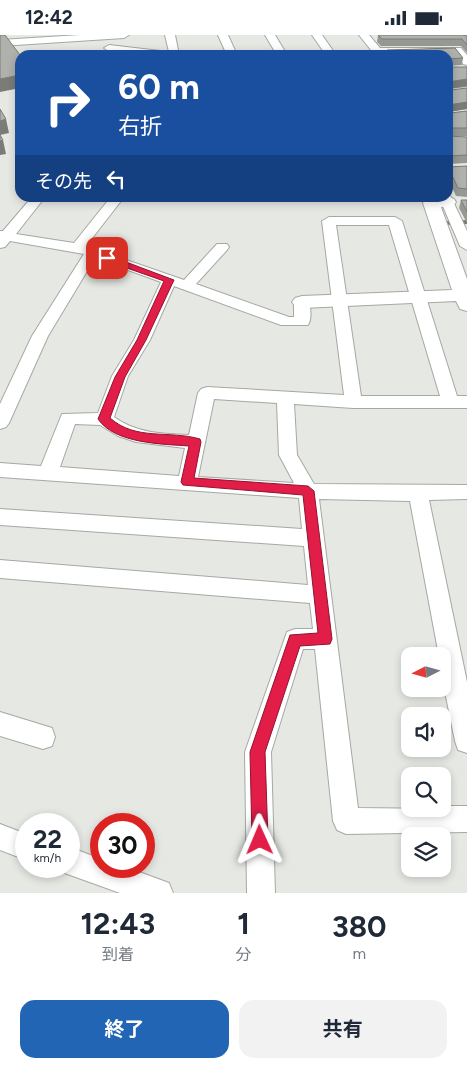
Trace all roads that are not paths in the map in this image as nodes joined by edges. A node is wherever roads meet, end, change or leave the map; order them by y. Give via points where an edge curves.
1 (124, 35) edge
2 (170, 35) edge
3 (223, 35) edge
4 (270, 35) edge
5 (316, 35) edge
6 (364, 35) edge
7 (108, 36) edge
8 (0, 43) edge
9 (108, 50) edge
10 (173, 50) edge
11 (230, 50) edge
12 (279, 50) edge
13 (327, 50) edge
14 (376, 50) edge
15 (453, 50) edge
16 (467, 62) edge
17 (34, 202) edge
18 (114, 202) edge
19 (440, 202) edge
20 (450, 202) edge
21 (463, 228) edge
22 (2, 238) edge
23 (467, 246) edge
24 (222, 247) dead end
25 (84, 250) junction
26 (169, 280) junction
27 (187, 286) junction
28 (417, 297) junction
29 (465, 300) edge
30 (340, 301) junction
31 (302, 303) joint
32 (285, 397) junction
33 (353, 402) junction
34 (458, 402) edge
35 (104, 419) junction
36 (0, 423) edge
37 (196, 442) junction
38 (0, 470) edge
39 (48, 473) junction
40 (187, 482) junction
41 (308, 491) junction
42 (467, 492) edge
43 (418, 494) junction
44 (0, 517) edge
45 (314, 538) junction
46 (0, 569) edge
47 (320, 595) junction
48 (325, 639) junction
49 (0, 724) edge
50 (43, 737) dead end
51 (467, 741) edge
52 (467, 819) edge
53 (0, 837) edge
54 (15, 843) edge
55 (80, 865) edge
56 (159, 893) edge
57 (261, 893) edge

1 - 7 street
2 - 10 street
3 - 11 street
4 - 12 street
5 - 13 street
6 - 14 street
7 - 8 street
7 - 9 street
15 - 16 street via 458,50
17 - 22 street
18 - 25 street
19 - 29 street via 431,203
20 - 21 street
21 - 23 street
22 - 25 street
24 - 27 street
25 - 26 street
25 - 36 street
26 - 27 street
26 - 35 street via 142,340 120,377
27 - 31 street via 286,322 302,321
28 - 29 street
28 - 30 street
28 - 30 street via 395,221 329,221
28 - 34 street
30 - 31 street
30 - 33 street
32 - 33 street
32 - 37 street via 207,393
32 - 41 street via 288,455
33 - 34 street
35 - 37 street via 113,427 146,439
35 - 39 street via 68,418
37 - 40 street
38 - 39 street
39 - 40 street
40 - 41 street
41 - 43 street
41 - 45 street
42 - 43 street
43 - 51 street
44 - 45 street
45 - 47 street
46 - 47 street
47 - 48 street
48 - 52 street via 346,821
48 - 57 street via 295,639 258,752
49 - 50 street
53 - 54 street
55 - 56 street

